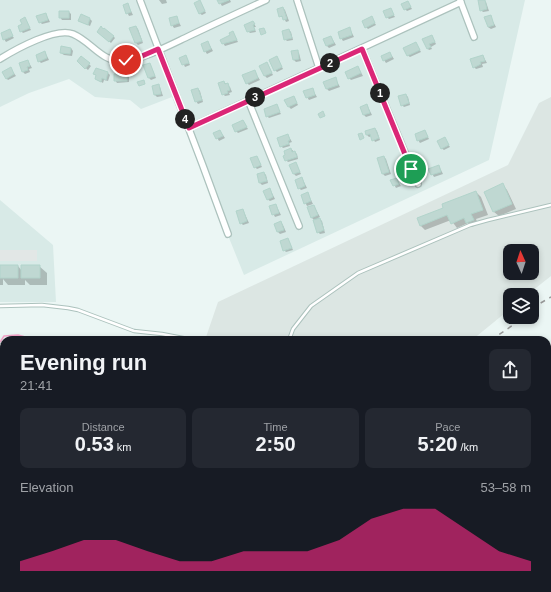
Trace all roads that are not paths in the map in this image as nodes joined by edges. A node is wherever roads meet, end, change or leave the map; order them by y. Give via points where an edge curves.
1 (140, 0) edge
2 (266, 0) edge
3 (297, 0) edge
4 (461, 1) edge
5 (474, 37) dead end
6 (158, 49) junction
7 (362, 49) junction
8 (0, 59) edge
9 (319, 68) junction
10 (248, 100) junction
11 (189, 128) junction
12 (418, 184) dead end
13 (551, 204) edge
14 (299, 226) dead end
15 (228, 234) dead end
16 (0, 306) edge
17 (172, 336) edge
18 (290, 336) edge

1 - 6 street
2 - 6 street
3 - 9 street
4 - 5 street
4 - 7 street
6 - 8 street via 135,59 117,61 102,55 73,34 60,32
6 - 11 street
7 - 9 street
7 - 12 street
9 - 10 street
10 - 11 street
10 - 14 street
11 - 15 street
13 - 18 lane via 470,225 358,273 310,306
16 - 17 lane via 68,308 134,331

